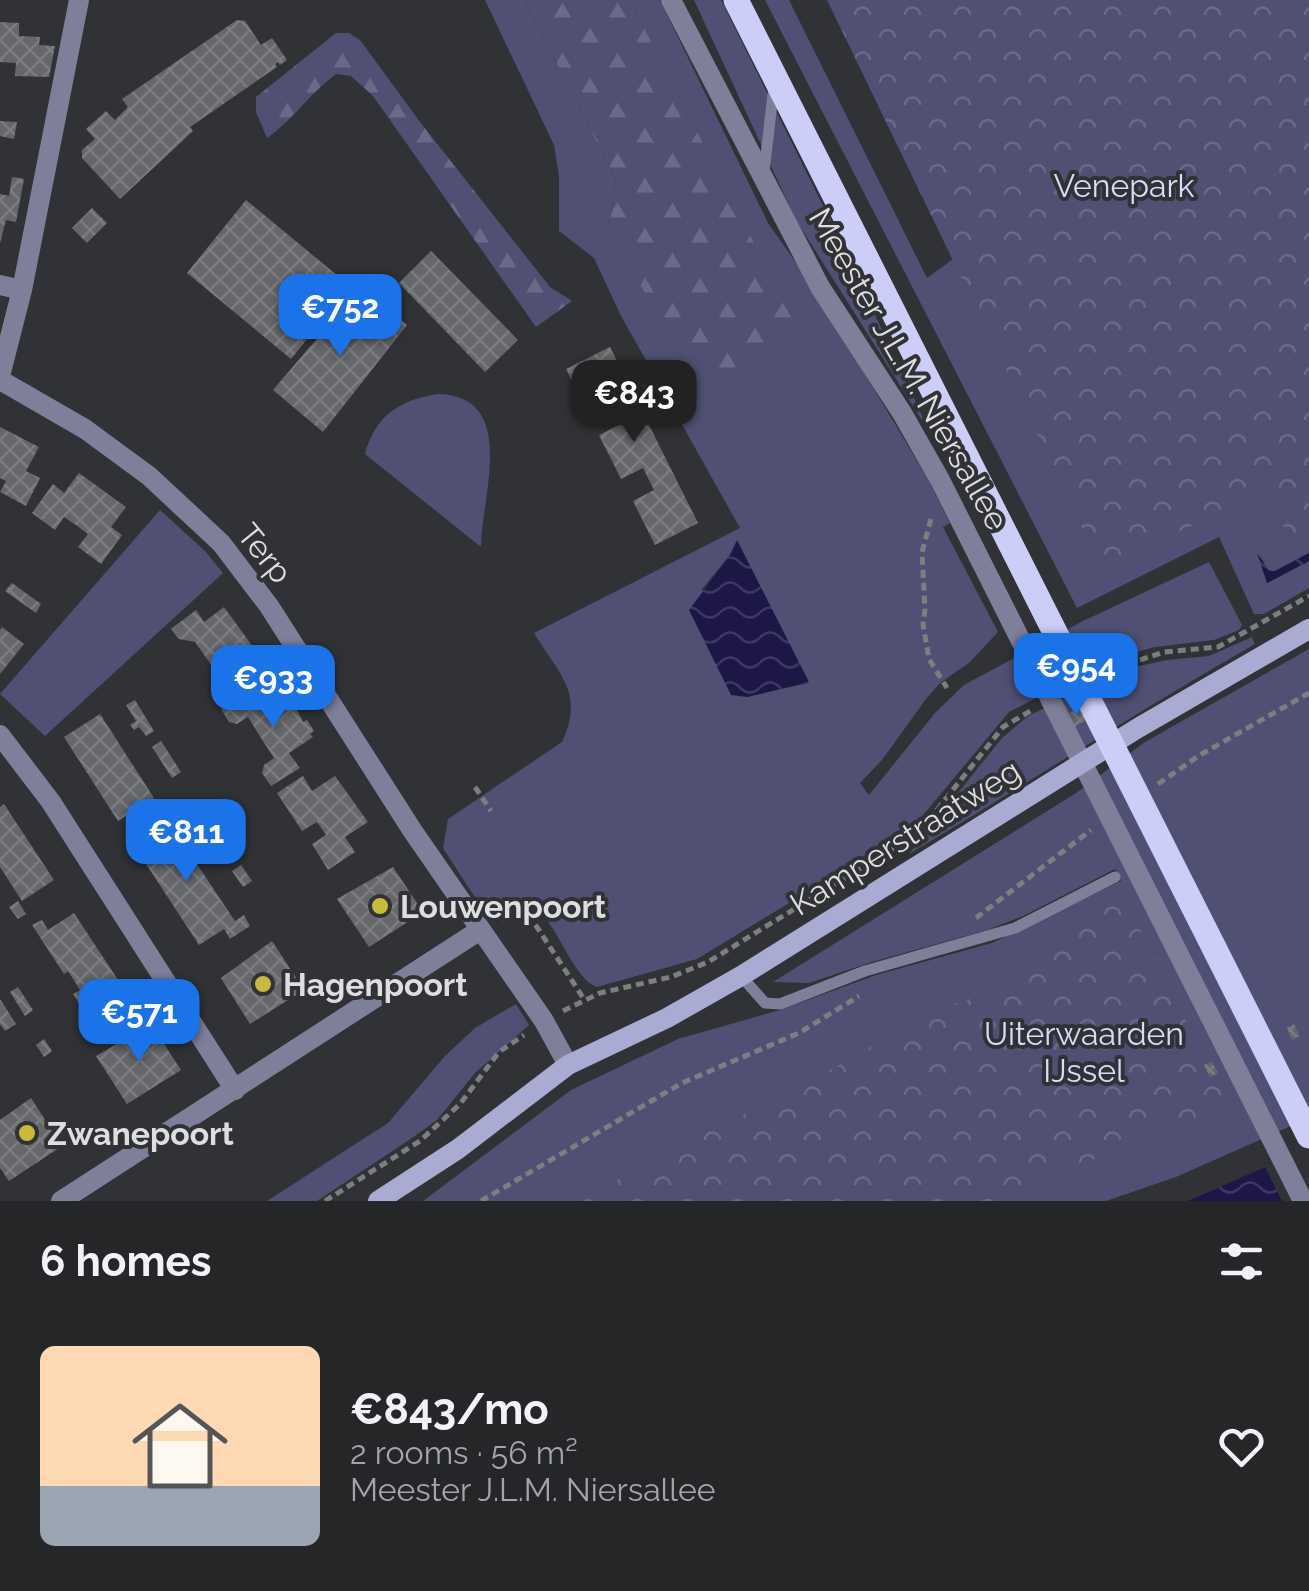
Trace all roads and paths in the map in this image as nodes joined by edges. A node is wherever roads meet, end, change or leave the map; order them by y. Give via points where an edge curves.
1 (79, 0) edge
2 (670, 0) edge
3 (736, 0) edge
4 (775, 77) junction
5 (764, 179) junction
6 (0, 284) edge
7 (22, 290) junction
8 (0, 378) edge
9 (930, 509) dead end
10 (1309, 596) edge
11 (1309, 629) edge
12 (1090, 679) dead end
13 (948, 688) dead end
14 (1040, 705) dead end
15 (0, 735) edge
16 (476, 787) dead end
17 (491, 811) dead end
18 (1114, 877) dead end
19 (480, 930) junction
20 (727, 950) dead end
21 (741, 976) junction
22 (859, 996) dead end
23 (584, 999) dead end
24 (568, 1066) junction
25 (236, 1090) junction
26 (1309, 1136) edge
27 (420, 1141) dead end
28 (61, 1201) edge
29 (325, 1201) edge
30 (378, 1201) edge
31 (481, 1201) edge
32 (1303, 1201) edge

1 - 7 street
2 - 5 street, Meester J.L.M. Niersallee
3 - 4 main road, Meester J.L.M. Niersallee
4 - 5 lane
4 - 26 main road, Meester J.L.M. Niersallee
5 - 32 street, Meester J.L.M. Niersallee via 820,288 902,412
6 - 7 street
7 - 8 street
8 - 19 street, Terp via 149,476 221,544 270,606
9 - 13 path via 922,552 923,624 929,659
10 - 12 path via 1218,646 1134,659
11 - 21 main road, Kamperstraatweg
14 - 20 path via 1003,727 918,830
15 - 25 street via 51,802
16 - 17 path
18 - 21 lane via 1015,928 865,971 780,1004 765,1004
19 - 23 path via 514,914 531,918
19 - 24 street, Terp
19 - 25 street
21 - 24 main road, Kamperstraatweg
22 - 31 path via 798,1033 682,1083
24 - 30 main road, Kamperstraatweg
25 - 28 street
27 - 29 path

